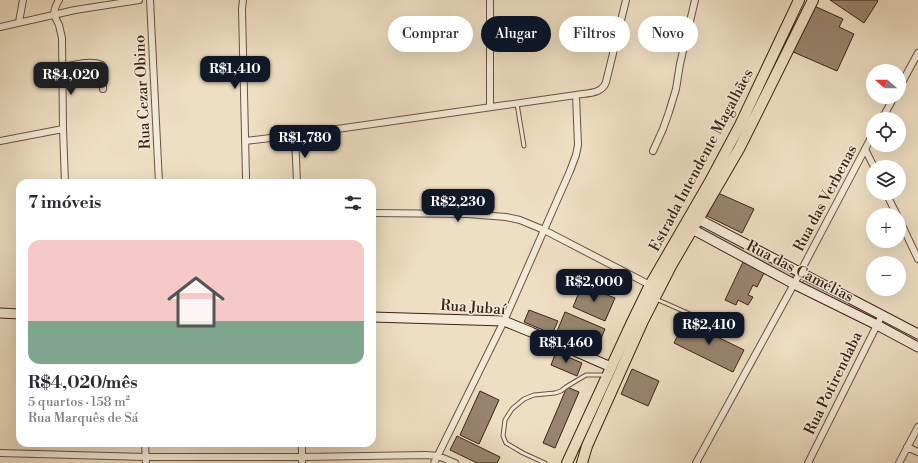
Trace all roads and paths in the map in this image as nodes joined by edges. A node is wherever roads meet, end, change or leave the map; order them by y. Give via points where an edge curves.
1 (23, 0) edge
2 (59, 0) edge
3 (139, 0) edge
4 (150, 0) edge
5 (243, 0) edge
6 (490, 0) edge
7 (626, 0) edge
8 (694, 0) edge
9 (799, 0) edge
10 (812, 0) edge
11 (54, 15) junction
12 (19, 22) junction
13 (0, 27) edge
14 (918, 53) edge
15 (62, 68) junction
16 (906, 75) edge
17 (103, 89) dead end
18 (576, 95) junction
19 (517, 103) junction
20 (490, 107) junction
21 (63, 129) junction
22 (295, 135) junction
23 (0, 141) edge
24 (245, 141) junction
25 (524, 146) dead end
26 (865, 148) joint
27 (653, 151) dead end
28 (871, 160) edge
29 (65, 179) edge
30 (159, 179) edge
31 (246, 179) edge
32 (296, 179) edge
33 (376, 213) edge
34 (698, 219) junction
35 (544, 230) junction
36 (692, 230) junction
37 (906, 234) edge
38 (918, 259) edge
39 (800, 273) junction
40 (794, 284) junction
41 (650, 285) junction
42 (654, 298) junction
43 (0, 313) edge
44 (16, 314) edge
45 (690, 314) dead end
46 (882, 315) junction
47 (376, 317) edge
48 (504, 321) junction
49 (876, 325) junction
50 (918, 334) edge
51 (918, 347) edge
52 (609, 371) junction
53 (918, 427) edge
54 (145, 447) edge
55 (302, 447) edge
56 (907, 447) junction
57 (918, 452) edge
58 (0, 453) edge
59 (438, 456) junction
60 (146, 460) edge
61 (302, 460) edge
62 (434, 463) edge
63 (455, 463) edge
64 (545, 463) edge
65 (567, 463) edge
66 (582, 463) edge
67 (696, 463) edge
68 (808, 463) edge
69 (899, 463) edge

1 - 12 street
2 - 11 street
3 - 11 street
4 - 30 street, Rua Cezar Obino
5 - 24 street
6 - 20 street
7 - 18 street via 604,87
8 - 27 street via 676,89
9 - 41 main road, Estrada Intendente Magalhães via 740,125
10 - 34 main road, Estrada Intendente Magalhães via 746,135
11 - 12 street
11 - 15 street via 60,25 62,38
12 - 13 street
14 - 16 street
15 - 17 street via 92,63 102,65
15 - 21 street
18 - 19 street
18 - 35 street via 576,155
19 - 20 street
19 - 25 lane
20 - 22 street
21 - 23 street
21 - 29 street
22 - 24 street
22 - 32 street
24 - 31 street
26 - 28 street
26 - 39 street, Rua das Verbenas
33 - 35 street via 496,216 520,220
34 - 36 main road, Estrada Intendente Magalhães
34 - 39 street, Rua das Camélias
35 - 41 street
35 - 48 street
36 - 40 street, Rua das Camélias
36 - 42 main road, Estrada Intendente Magalhães
37 - 38 street
39 - 40 street, Rua das Verbenas
39 - 46 street, Rua das Camélias
40 - 49 street, Rua das Camélias
40 - 67 street, Rua das Verbenas
41 - 52 main road, Estrada Intendente Magalhães
42 - 45 lane
42 - 66 main road, Estrada Intendente Magalhães via 587,446
43 - 44 street
46 - 49 street, Rua Potirendaba
46 - 50 street, Rua das Camélias
47 - 48 street, Rua Jubaí
48 - 52 street, Rua Jubaí
48 - 59 street
49 - 51 street, Rua das Camélias
49 - 68 street, Rua Potirendaba
52 - 64 lane via 586,375 561,391 534,395 512,409 505,420 503,436 506,443
52 - 65 main road, Estrada Intendente Magalhães
53 - 56 street
54 - 60 street
55 - 61 street
56 - 57 street
56 - 69 street
58 - 60 street
59 - 61 street
59 - 62 street
59 - 63 street
60 - 61 street

